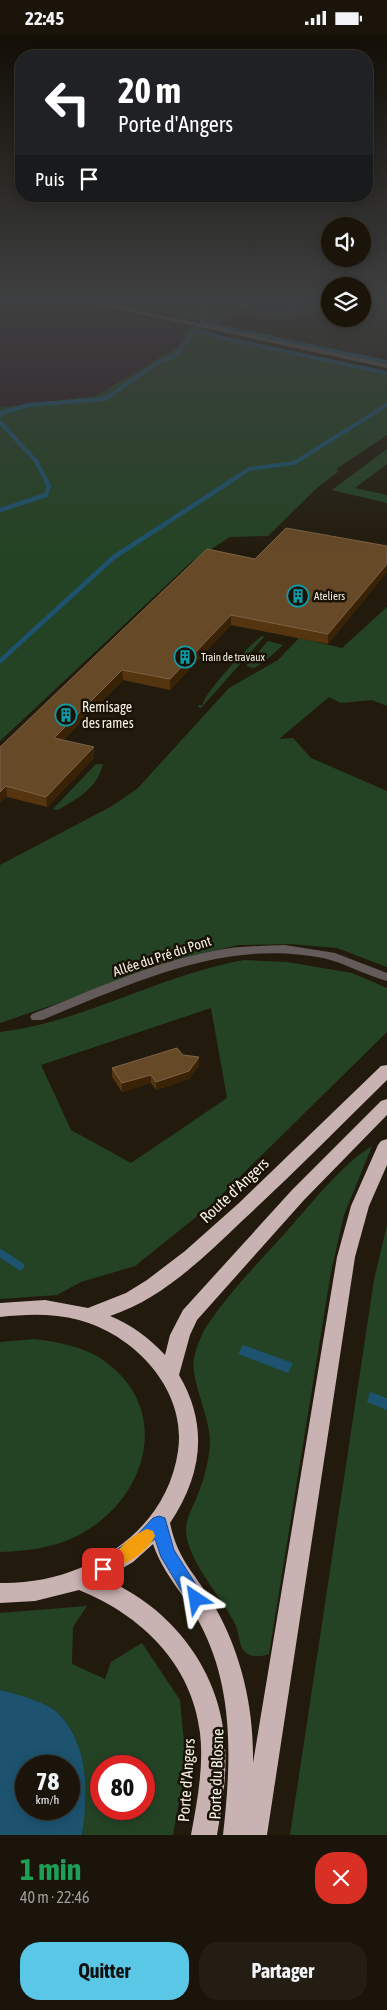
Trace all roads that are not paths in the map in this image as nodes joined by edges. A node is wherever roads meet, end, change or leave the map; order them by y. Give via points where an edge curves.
1 (387, 977) edge
2 (37, 1017) dead end
3 (387, 1070) edge
4 (387, 1105) edge
5 (387, 1145) edge
6 (0, 1310) edge
7 (90, 1315) junction
8 (170, 1373) junction
9 (159, 1523) junction
10 (80, 1580) junction
11 (0, 1593) edge
12 (204, 1835) edge
13 (236, 1835) edge
14 (254, 1835) edge

1 - 2 street, Allée du Pré du Pont via 321,954 278,948 231,950 167,967
3 - 7 highway, Route d'Angers via 200,1249 140,1293
4 - 8 highway via 298,1195 190,1315 180,1335
5 - 14 highway via 360,1206 346,1257
6 - 7 highway via 26,1307
7 - 8 highway via 144,1344
8 - 9 highway via 182,1396 190,1446 185,1473 175,1499
9 - 10 highway via 124,1556
9 - 13 highway, Porte du Blosne via 167,1552 207,1616 224,1652 235,1690 243,1749
10 - 11 highway via 46,1590
10 - 12 highway, Porte d'Angers via 133,1605 158,1626 186,1662 198,1686 212,1731 214,1758

